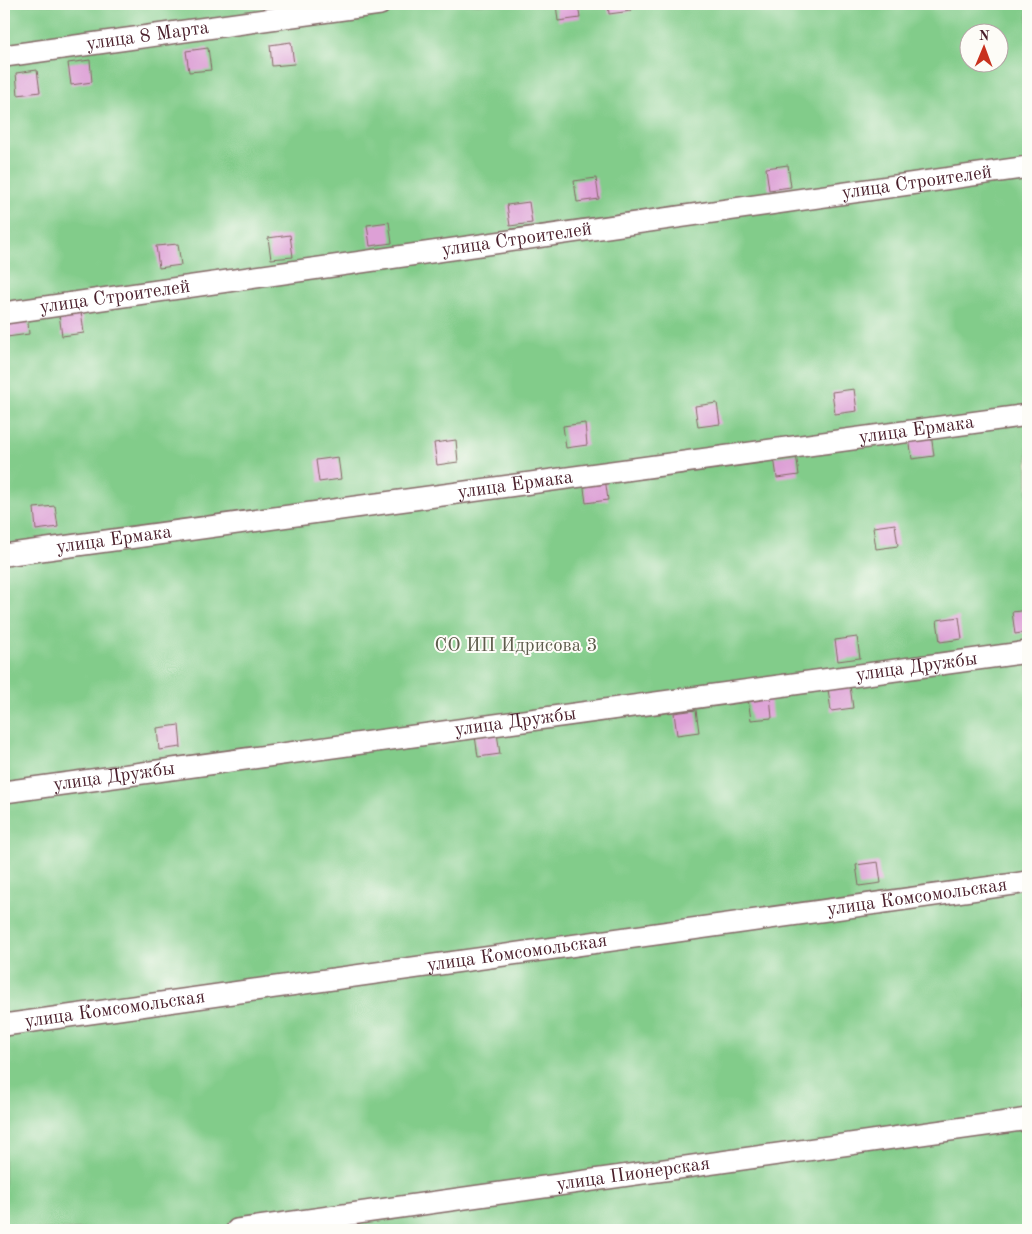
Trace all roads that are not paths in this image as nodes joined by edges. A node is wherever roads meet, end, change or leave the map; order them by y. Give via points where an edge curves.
1 (380, 4) edge
2 (4, 56) edge
3 (1028, 167) edge
4 (4, 313) edge
5 (1028, 415) edge
6 (4, 555) edge
7 (1028, 652) edge
8 (4, 792) edge
9 (1028, 882) edge
10 (4, 1025) edge
11 (1028, 1119) edge
12 (237, 1230) edge

1 - 2 street, улица 8 Марта
3 - 4 street, улица Строителей
5 - 6 street, улица Ермака
7 - 8 street, улица Дружбы
9 - 10 street, улица Комсомольская
11 - 12 street, улица Пионерская

